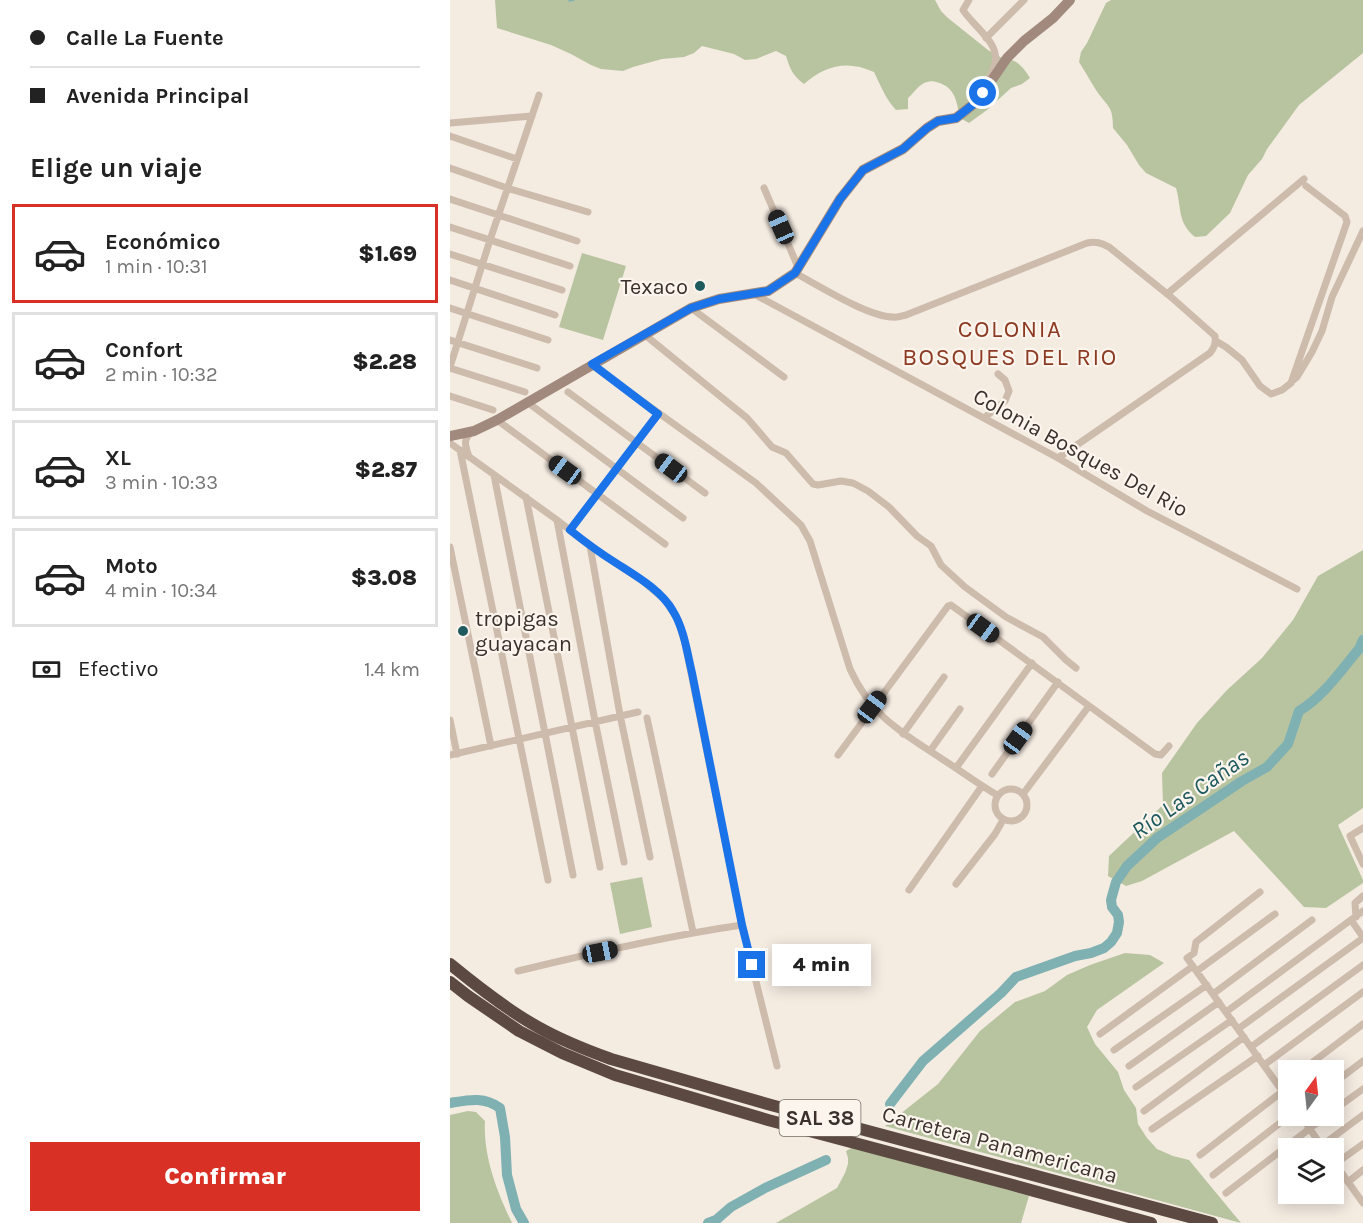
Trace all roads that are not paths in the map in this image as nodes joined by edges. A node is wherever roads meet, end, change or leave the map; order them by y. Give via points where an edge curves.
1 (969, 0) edge
2 (1024, 0) edge
3 (1070, 0) edge
4 (986, 38) junction
5 (983, 93) junction
6 (539, 95) dead end
7 (532, 116) junction
8 (450, 123) edge
9 (450, 136) edge
10 (517, 159) junction
11 (450, 168) edge
12 (507, 188) junction
13 (764, 188) dead end
14 (450, 199) edge
15 (588, 212) dead end
16 (498, 216) junction
17 (450, 227) edge
18 (1363, 231) edge
19 (490, 240) junction
20 (577, 241) dead end
21 (450, 254) edge
22 (482, 264) junction
23 (570, 266) dead end
24 (796, 270) junction
25 (450, 280) edge
26 (475, 289) junction
27 (562, 290) dead end
28 (752, 293) junction
29 (1167, 294) junction
30 (450, 308) edge
31 (691, 308) junction
32 (467, 314) junction
33 (555, 315) dead end
34 (645, 334) junction
35 (548, 340) dead end
36 (454, 341) edge
37 (1216, 341) junction
38 (592, 364) junction
39 (450, 368) edge
40 (537, 368) dead end
41 (999, 374) dead end
42 (784, 377) dead end
43 (1291, 383) junction
44 (568, 392) dead end
45 (450, 396) edge
46 (526, 397) junction
47 (658, 414) junction
48 (495, 415) junction
49 (984, 418) junction
50 (474, 431) junction
51 (450, 436) edge
52 (637, 442) junction
53 (450, 443) edge
54 (460, 450) junction
55 (469, 457) junction
56 (1058, 458) junction
57 (616, 469) junction
58 (494, 475) junction
59 (705, 493) dead end
60 (597, 494) junction
61 (526, 497) junction
62 (682, 518) dead end
63 (557, 520) junction
64 (570, 530) junction
65 (665, 544) dead end
66 (590, 546) junction
67 (450, 547) edge
68 (1297, 589) dead end
69 (1032, 663) junction
70 (1076, 668) dead end
71 (944, 677) dead end
72 (1058, 682) junction
73 (1089, 706) junction
74 (872, 707) junction
75 (960, 709) dead end
76 (638, 712) dead end
77 (620, 715) junction
78 (647, 718) dead end
79 (450, 720) edge
80 (595, 721) junction
81 (571, 727) junction
82 (545, 733) junction
83 (903, 734) junction
84 (520, 739) junction
85 (491, 746) junction
86 (1169, 746) dead end
87 (930, 751) junction
88 (453, 755) edge
89 (838, 755) dead end
90 (956, 768) junction
91 (992, 774) dead end
92 (982, 786) junction
93 (1023, 794) junction
94 (997, 795) junction
95 (1003, 820) junction
96 (1363, 828) edge
97 (650, 857) dead end
98 (1362, 859) edge
99 (624, 862) dead end
100 (600, 867) dead end
101 (573, 875) dead end
102 (548, 880) dead end
103 (956, 884) dead end
104 (909, 890) dead end
105 (1260, 892) dead end
106 (1363, 896) edge
107 (1363, 911) edge
108 (1275, 914) dead end
109 (1353, 918) junction
110 (1312, 920) dead end
111 (742, 925) junction
112 (693, 932) junction
113 (1363, 938) edge
114 (450, 964) edge
115 (1363, 964) edge
116 (1195, 969) junction
117 (518, 971) dead end
118 (450, 982) edge
119 (1207, 985) junction
120 (1363, 992) edge
121 (1213, 994) junction
122 (1219, 1002) junction
123 (1226, 1012) junction
124 (1232, 1020) junction
125 (1363, 1024) edge
126 (1238, 1029) junction
127 (1100, 1034) dead end
128 (1244, 1037) junction
129 (1251, 1047) junction
130 (1114, 1050) dead end
131 (1258, 1056) junction
132 (1316, 1060) edge
133 (1363, 1061) edge
134 (1264, 1065) junction
135 (777, 1066) dead end
136 (1129, 1066) dead end
137 (1344, 1075) edge
138 (1278, 1085) edge
139 (1136, 1087) dead end
140 (1363, 1089) edge
141 (1278, 1091) edge
142 (1344, 1103) edge
143 (771, 1105) junction
144 (1144, 1112) dead end
145 (805, 1114) junction
146 (1363, 1115) edge
147 (766, 1119) junction
148 (1278, 1125) edge
149 (1312, 1126) edge
150 (1309, 1128) junction
151 (802, 1129) junction
152 (1152, 1129) dead end
153 (1315, 1138) edge
154 (1334, 1138) edge
155 (1363, 1144) edge
156 (1200, 1155) dead end
157 (1344, 1156) edge
158 (1363, 1170) edge
159 (1213, 1175) dead end
160 (1344, 1177) edge
161 (1348, 1182) junction
162 (1226, 1193) dead end
163 (1362, 1200) edge
164 (1151, 1223) edge
165 (1212, 1223) edge

1 - 4 street via 963,10
2 - 4 street
3 - 5 street via 1007,58
4 - 5 street via 992,43 996,61
5 - 24 street via 956,118 938,121 903,149 863,170
6 - 7 street
7 - 8 street
7 - 10 street
9 - 10 street
10 - 12 street
11 - 12 street
12 - 15 street
12 - 16 street
13 - 24 street
14 - 16 street
16 - 19 street
16 - 20 street
17 - 19 street
18 - 43 street via 1332,297 1322,331
19 - 22 street
19 - 23 street
21 - 22 street
22 - 26 street
22 - 27 street
24 - 28 street via 768,291
24 - 29 street via 862,309 892,318 1095,241
25 - 26 street
26 - 32 street
26 - 33 street
28 - 31 street
28 - 49 street, Colonia Bosques Del Rio
29 - 37 street
29 - 43 street via 1305,182 1347,222
30 - 32 street
31 - 34 street
31 - 42 street
32 - 35 street
32 - 36 street
34 - 38 street
34 - 70 street via 747,418 813,484 841,481 868,491 931,546 941,565 965,587 1006,617 1043,637
36 - 39 street
36 - 40 street
37 - 43 street via 1242,360 1260,386 1271,394
37 - 56 street via 1210,353
38 - 46 street
38 - 47 street
39 - 46 street
41 - 49 street via 1009,391 1005,401
44 - 52 street
45 - 48 street
46 - 48 street
46 - 57 street
47 - 52 street
47 - 74 street via 756,483 801,525 813,549 849,669
48 - 50 street
48 - 60 street
49 - 56 street, Colonia Bosques Del Rio
50 - 51 street
50 - 55 street via 465,440
52 - 57 street
52 - 59 street
53 - 54 street
54 - 55 street
54 - 84 street
55 - 58 street
56 - 68 street, Colonia Bosques Del Rio via 1147,511
57 - 60 street
57 - 62 street
58 - 61 street
58 - 82 street
60 - 64 street
60 - 65 street
61 - 63 street
61 - 81 street
63 - 64 street
63 - 80 street
64 - 66 street
66 - 77 street
66 - 111 street via 643,581 665,600 678,620 686,643
67 - 85 street
69 - 72 street
69 - 74 street via 951,605
69 - 90 street
71 - 83 street
72 - 73 street
72 - 91 street
73 - 86 street via 1155,754 1161,755
73 - 93 street
74 - 83 street
74 - 89 street
75 - 87 street
76 - 77 street
77 - 80 street
77 - 97 street
78 - 112 street
79 - 88 street
80 - 81 street
80 - 99 street
81 - 82 street
81 - 100 street
82 - 84 street
82 - 101 street
83 - 87 street
84 - 85 street
84 - 102 street
85 - 88 street
87 - 90 street
90 - 92 street
92 - 94 street
92 - 104 street
93 - 94 street via 1010,789
93 - 95 street via 1027,804 1024,815 1014,821
94 - 95 street via 994,806
95 - 103 street
96 - 98 street via 1350,836
105 - 116 street via 1196,942 1194,953 1188,958
106 - 109 street via 1355,903
107 - 109 street
108 - 116 street
109 - 113 street
109 - 123 street
110 - 121 street
111 - 112 street
111 - 135 street
112 - 117 street
113 - 126 street
114 - 143 highway, Carretera Panamericana / SAL 38 via 517,1014 588,1051
115 - 129 street
116 - 119 street
116 - 127 street
118 - 147 highway, Carretera Panamericana / SAL 38 via 519,1031 582,1062
119 - 121 street
119 - 130 street
120 - 134 street
121 - 122 street
122 - 123 street
122 - 136 street
123 - 124 street
124 - 126 street
124 - 139 street
125 - 132 street
126 - 128 street
128 - 129 street
128 - 144 street
129 - 131 street
131 - 134 street
131 - 152 street
133 - 137 street
134 - 138 street
140 - 142 street
141 - 156 street
143 - 145 highway, Carretera Panamericana / SAL 38
143 - 147 highway via 771,1115
145 - 151 highway via 800,1121
145 - 165 highway, Carretera Panamericana / SAL 38
146 - 154 street
147 - 151 highway, Carretera Panamericana / SAL 38
148 - 159 street
149 - 150 street
150 - 153 street
150 - 162 street
151 - 164 highway, Carretera Panamericana / SAL 38
155 - 157 street
158 - 161 street
160 - 161 street
161 - 163 street

